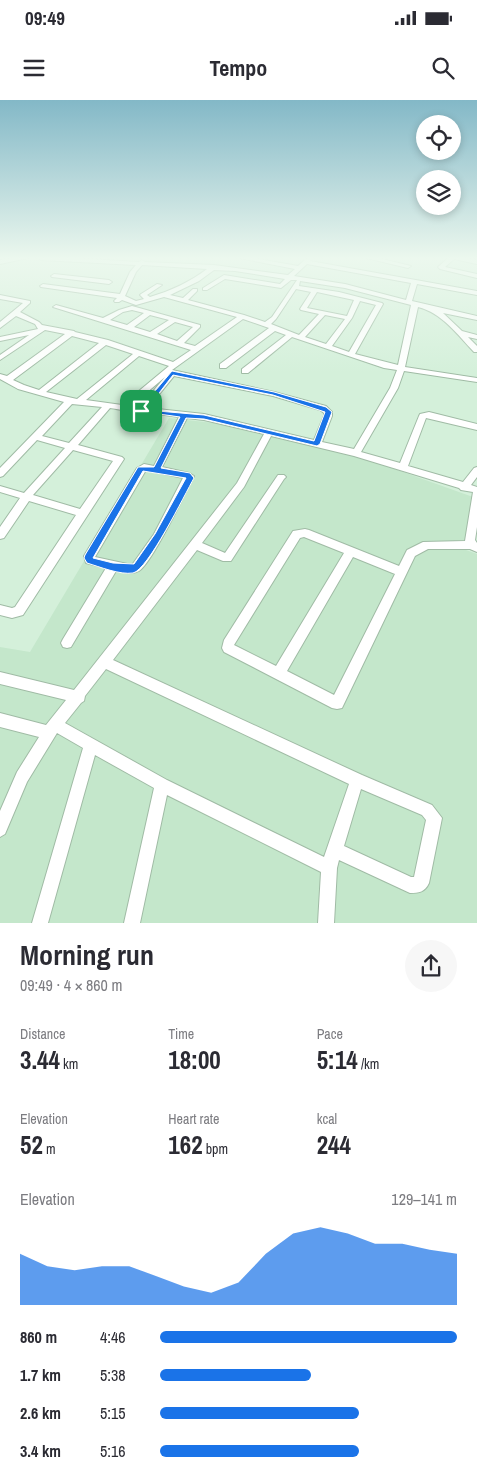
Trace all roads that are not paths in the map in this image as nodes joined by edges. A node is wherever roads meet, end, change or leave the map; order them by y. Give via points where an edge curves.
1 (78, 296) edge
2 (118, 296) edge
3 (145, 296) edge
4 (158, 296) edge
5 (168, 296) edge
6 (188, 296) edge
7 (288, 296) edge
8 (310, 296) edge
9 (349, 296) edge
10 (389, 296) edge
11 (412, 296) edge
12 (122, 297) junction
13 (358, 298) junction
14 (2, 299) edge
15 (148, 299) junction
16 (183, 301) junction
17 (412, 302) junction
18 (56, 307) dead end
19 (431, 308) junction
20 (150, 312) junction
21 (16, 313) junction
22 (324, 313) junction
23 (242, 316) junction
24 (349, 318) junction
25 (477, 318) edge
26 (175, 319) junction
27 (104, 320) junction
28 (0, 326) edge
29 (270, 326) junction
30 (128, 328) junction
31 (41, 329) junction
32 (72, 332) junction
33 (461, 333) junction
34 (291, 334) junction
35 (151, 335) junction
36 (477, 337) edge
37 (300, 338) junction
38 (0, 340) edge
39 (257, 341) junction
40 (105, 342) junction
41 (178, 344) junction
42 (274, 347) junction
43 (328, 347) junction
44 (196, 349) junction
45 (477, 350) edge
46 (138, 353) junction
47 (351, 354) junction
48 (0, 358) edge
49 (223, 366) dead end
50 (171, 369) junction
51 (401, 369) junction
52 (245, 371) dead end
53 (4, 378) edge
54 (477, 380) edge
55 (39, 393) junction
56 (74, 402) junction
57 (107, 407) junction
58 (122, 409) junction
59 (141, 411) junction
60 (184, 415) junction
61 (477, 426) edge
62 (269, 432) junction
63 (35, 437) junction
64 (317, 444) junction
65 (72, 448) junction
66 (356, 453) junction
67 (403, 468) junction
68 (156, 470) junction
69 (477, 470) edge
70 (0, 474) edge
71 (281, 476) dead end
72 (464, 488) junction
73 (0, 490) edge
74 (477, 492) edge
75 (26, 497) junction
76 (82, 513) junction
77 (0, 535) edge
78 (196, 545) junction
79 (474, 547) edge
80 (350, 552) junction
81 (113, 566) junction
82 (401, 572) junction
83 (0, 610) edge
84 (68, 642) dead end
85 (104, 662) junction
86 (279, 673) junction
87 (0, 678) edge
88 (78, 697) junction
89 (0, 720) edge
90 (53, 729) junction
91 (91, 745) junction
92 (357, 780) junction
93 (162, 785) junction
94 (0, 826) edge
95 (335, 850) junction
96 (329, 868) junction
97 (40, 923) edge
98 (132, 923) edge
99 (326, 923) edge

1 - 12 street via 111,302
2 - 12 street
3 - 15 street
4 - 15 street
5 - 16 street
6 - 16 street
7 - 29 street
8 - 22 street via 302,308
9 - 13 street
10 - 17 street
11 - 17 street
12 - 15 street via 135,303
13 - 24 street
13 - 47 street via 380,304
14 - 21 street via 28,302
16 - 23 street
17 - 19 street
17 - 51 street
18 - 27 street
19 - 25 street
19 - 33 street
20 - 26 street
20 - 27 street via 126,309
20 - 30 street
21 - 28 street
21 - 31 street
22 - 24 street
22 - 37 street
23 - 29 street
23 - 44 street
24 - 43 street
26 - 35 street
26 - 41 street via 198,327
27 - 30 street
29 - 34 street
29 - 39 street
30 - 35 street
31 - 32 street
31 - 38 street
31 - 48 street
32 - 40 street
32 - 53 street
33 - 36 street
33 - 45 street
34 - 37 street
34 - 42 street
35 - 41 street
37 - 43 street
39 - 42 street
39 - 49 street
40 - 46 street
40 - 55 street
41 - 44 street
42 - 52 street
43 - 47 street
44 - 50 street
46 - 50 street
46 - 56 street
47 - 51 street
50 - 58 street
50 - 59 street
50 - 64 street via 326,409 328,416
51 - 54 street
51 - 66 street via 394,388
53 - 55 street
55 - 56 street
56 - 57 street
56 - 63 street
57 - 58 street
57 - 65 street
58 - 59 street
59 - 60 street
60 - 62 street
60 - 68 street
61 - 67 street via 423,416
62 - 64 street
62 - 78 street via 241,485
63 - 65 street
63 - 70 street
64 - 66 street
65 - 75 street
65 - 76 street via 119,459
66 - 67 street
67 - 72 street
68 - 81 street via 140,468 89,556 90,560
68 - 81 street via 190,478 137,567
69 - 72 street
71 - 78 street via 226,558
72 - 74 street
73 - 75 street
74 - 79 street via 470,540
75 - 76 street
75 - 77 street
76 - 83 street via 19,611
78 - 85 street
79 - 82 street via 419,548 411,553
80 - 82 street
80 - 86 street
80 - 86 street via 305,533 297,534 228,644 229,650
81 - 84 street
82 - 86 street via 337,703
85 - 88 street
85 - 92 street
87 - 88 street
88 - 90 street
89 - 90 street
90 - 91 street
90 - 94 street via 22,777
91 - 93 street
91 - 97 street
92 - 95 street
92 - 95 street via 427,810 434,818 421,884 410,885
93 - 96 street
93 - 98 street
95 - 96 street
96 - 99 street

